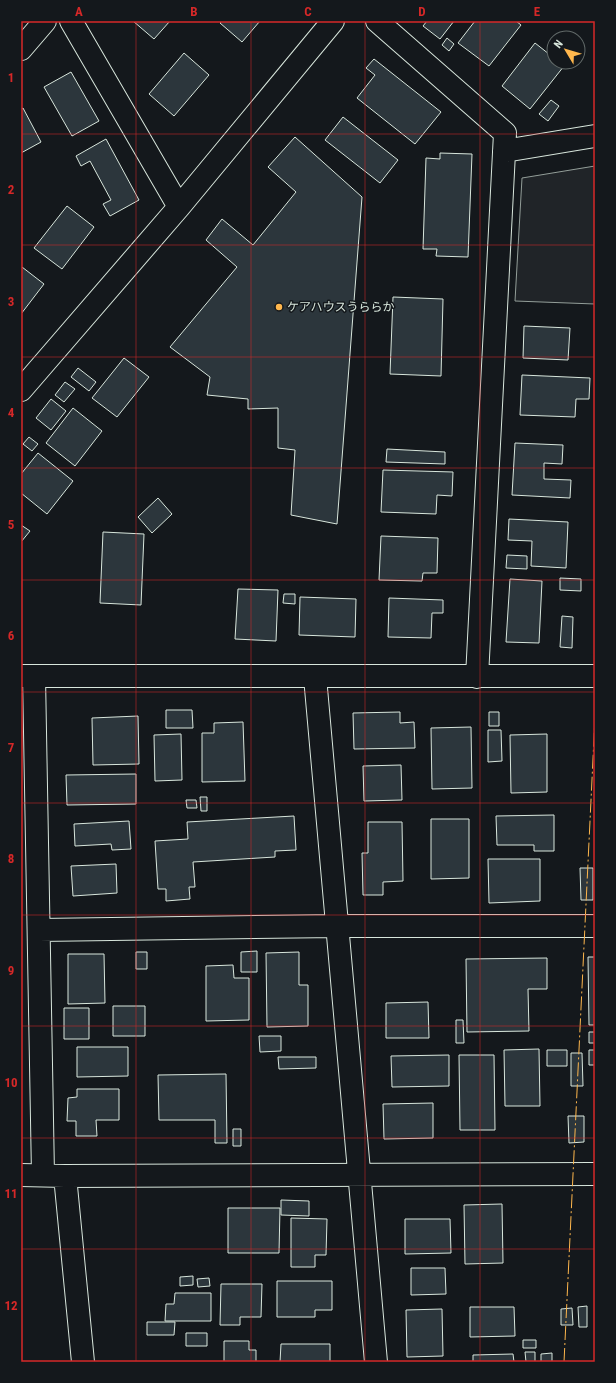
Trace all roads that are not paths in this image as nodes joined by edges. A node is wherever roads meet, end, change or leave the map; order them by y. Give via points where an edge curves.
1 (45, 21) edge
2 (71, 21) edge
3 (333, 21) edge
4 (377, 21) edge
5 (21, 49) edge
6 (595, 136) edge
7 (504, 151) junction
8 (179, 207) junction
9 (21, 390) edge
10 (27, 676) edge
11 (595, 676) edge
12 (314, 677) junction
13 (477, 677) junction
14 (338, 926) junction
15 (595, 926) edge
16 (39, 930) junction
17 (358, 1174) junction
18 (595, 1174) edge
19 (21, 1175) edge
20 (43, 1175) junction
21 (65, 1176) junction
22 (83, 1362) edge
23 (376, 1362) edge

1 - 5 street
2 - 8 street
3 - 8 street
4 - 7 street via 505,133
6 - 7 street
7 - 13 street
8 - 9 street
10 - 12 street
10 - 16 street
11 - 13 street
12 - 13 street
12 - 14 street
14 - 15 street
14 - 16 street
14 - 17 street
16 - 20 street
17 - 18 street
17 - 21 street
17 - 23 street
19 - 20 street
20 - 21 street
21 - 22 street

